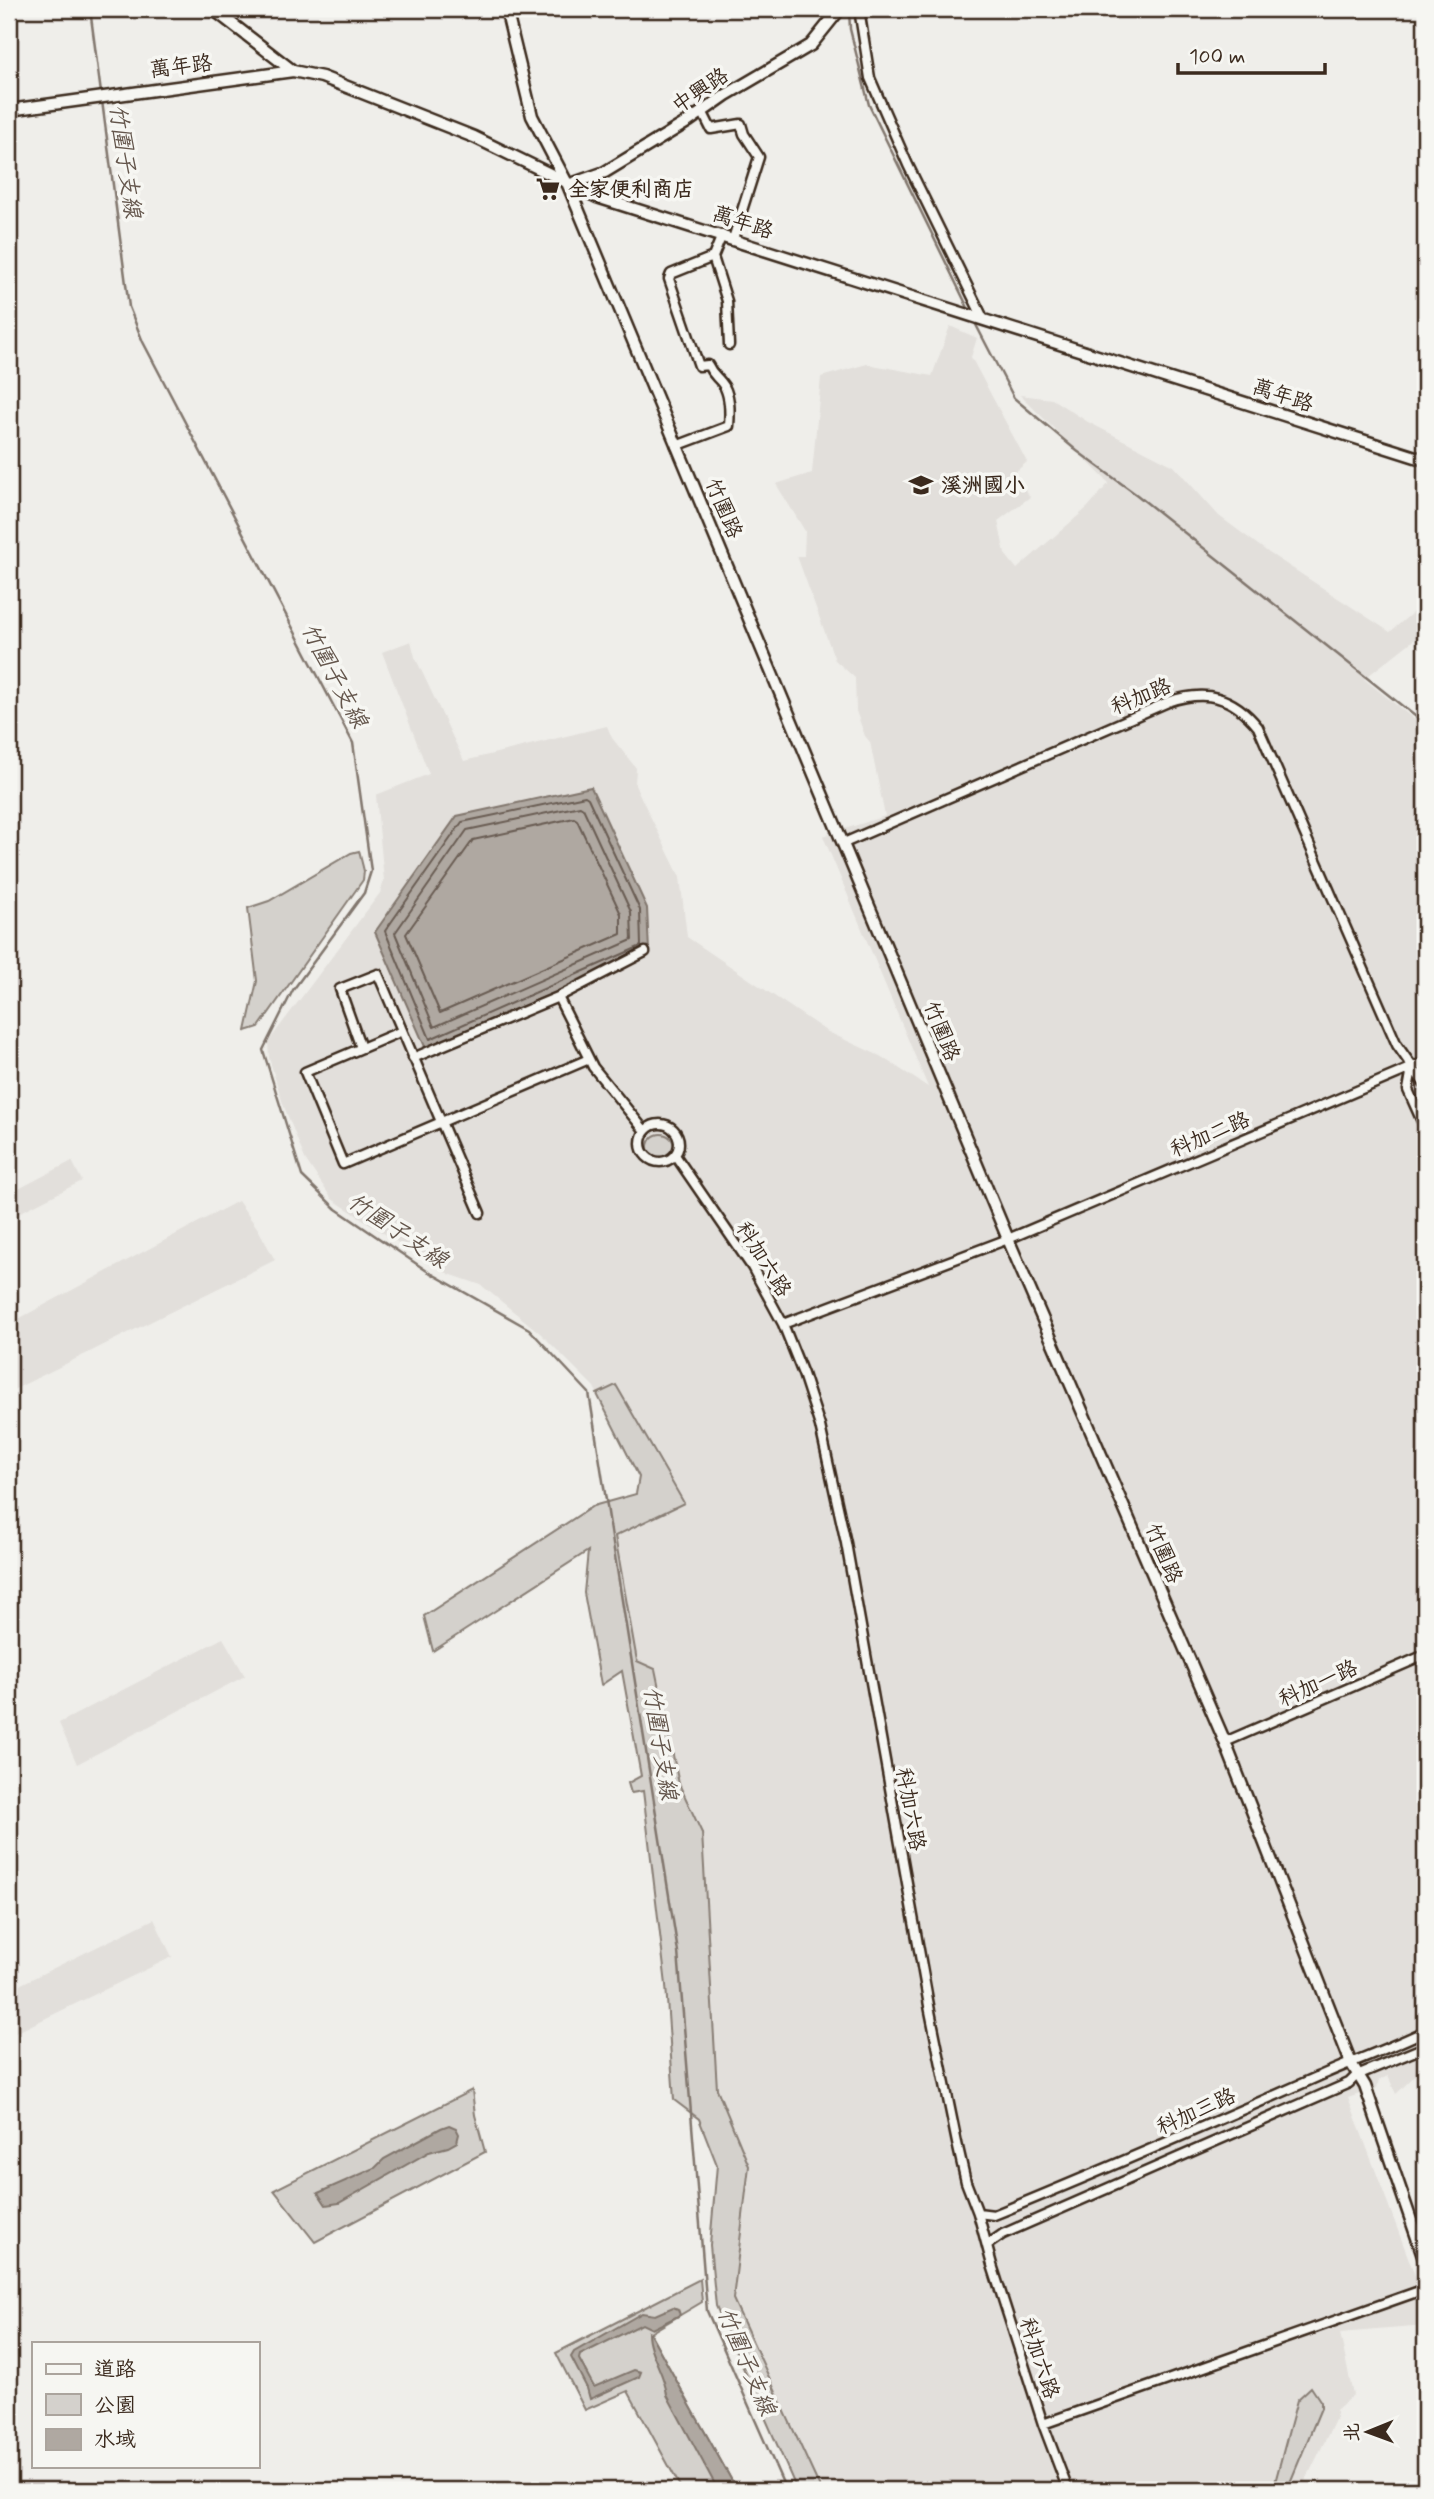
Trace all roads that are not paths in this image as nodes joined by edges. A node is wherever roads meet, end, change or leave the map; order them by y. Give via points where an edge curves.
1 (213, 9) edge
2 (506, 9) edge
3 (840, 9) edge
4 (859, 9) edge
5 (293, 71) junction
6 (9, 110) edge
7 (702, 111) junction
8 (568, 184) junction
9 (722, 235) junction
10 (733, 239) junction
11 (713, 257) junction
12 (976, 318) junction
13 (729, 345) dead end
14 (677, 446) junction
15 (1425, 460) edge
16 (844, 844) junction
17 (645, 952) dead end
18 (558, 996) junction
19 (402, 1031) junction
20 (362, 1048) junction
21 (414, 1058) junction
22 (589, 1059) junction
23 (1425, 1062) edge
24 (1412, 1068) junction
25 (1425, 1085) edge
26 (441, 1122) junction
27 (1425, 1128) edge
28 (645, 1131) junction
29 (675, 1155) junction
30 (480, 1213) dead end
31 (1007, 1239) junction
32 (783, 1324) junction
33 (1425, 1654) edge
34 (1225, 1742) junction
35 (1425, 2031) edge
36 (1425, 2047) edge
37 (1354, 2068) junction
38 (978, 2213) junction
39 (987, 2245) junction
40 (1425, 2261) edge
41 (1425, 2289) edge
42 (1043, 2424) junction
43 (1068, 2490) edge

1 - 5 street
2 - 8 street, 竹圍路 via 533,116
3 - 7 street, 中興路 via 811,45
4 - 12 street via 870,78
5 - 6 street, 萬年路
5 - 8 street, 萬年路 via 322,77 474,136
7 - 8 street, 中興路 via 605,172
7 - 10 street via 711,129 741,124 759,157
8 - 9 street, 萬年路
8 - 14 street, 竹圍路
9 - 10 street, 萬年路
9 - 11 street
10 - 12 street, 萬年路
11 - 13 street via 727,301
11 - 14 street via 668,279 699,366 708,365 726,393 729,426
12 - 15 street, 萬年路
14 - 16 street, 竹圍路
16 - 24 street, 科加路 via 1168,702 1199,694 1219,698 1245,712 1258,727 1396,1045
16 - 31 street, 竹圍路
17 - 18 street
18 - 21 street
18 - 22 street
19 - 20 street
19 - 20 street via 379,974 340,989
19 - 21 street
20 - 26 street via 305,1072 344,1164
21 - 26 street
22 - 26 street
22 - 28 street
23 - 24 street, 科加二路
24 - 25 street, 科加路
24 - 27 street via 1408,1090
24 - 31 street, 科加二路
26 - 30 street
28 - 29 street via 662,1124 674,1130 679,1143
28 - 29 street via 640,1142 647,1158 659,1163
29 - 32 street, 科加六路 via 752,1267
31 - 32 street, 科加二路
31 - 34 street, 竹圍路
32 - 38 street, 科加六路 via 816,1413 835,1484 940,2067 966,2182
33 - 34 street, 科加一路
34 - 37 street, 竹圍路
35 - 37 street, 科加三路
36 - 37 street, 科加三路
37 - 38 street, 科加三路 via 994,2215
37 - 39 street, 科加三路 via 1349,2082
37 - 40 street, 竹圍路 via 1365,2086
38 - 39 street, 科加六路
39 - 42 street, 科加六路
41 - 42 street
42 - 43 street, 科加六路

